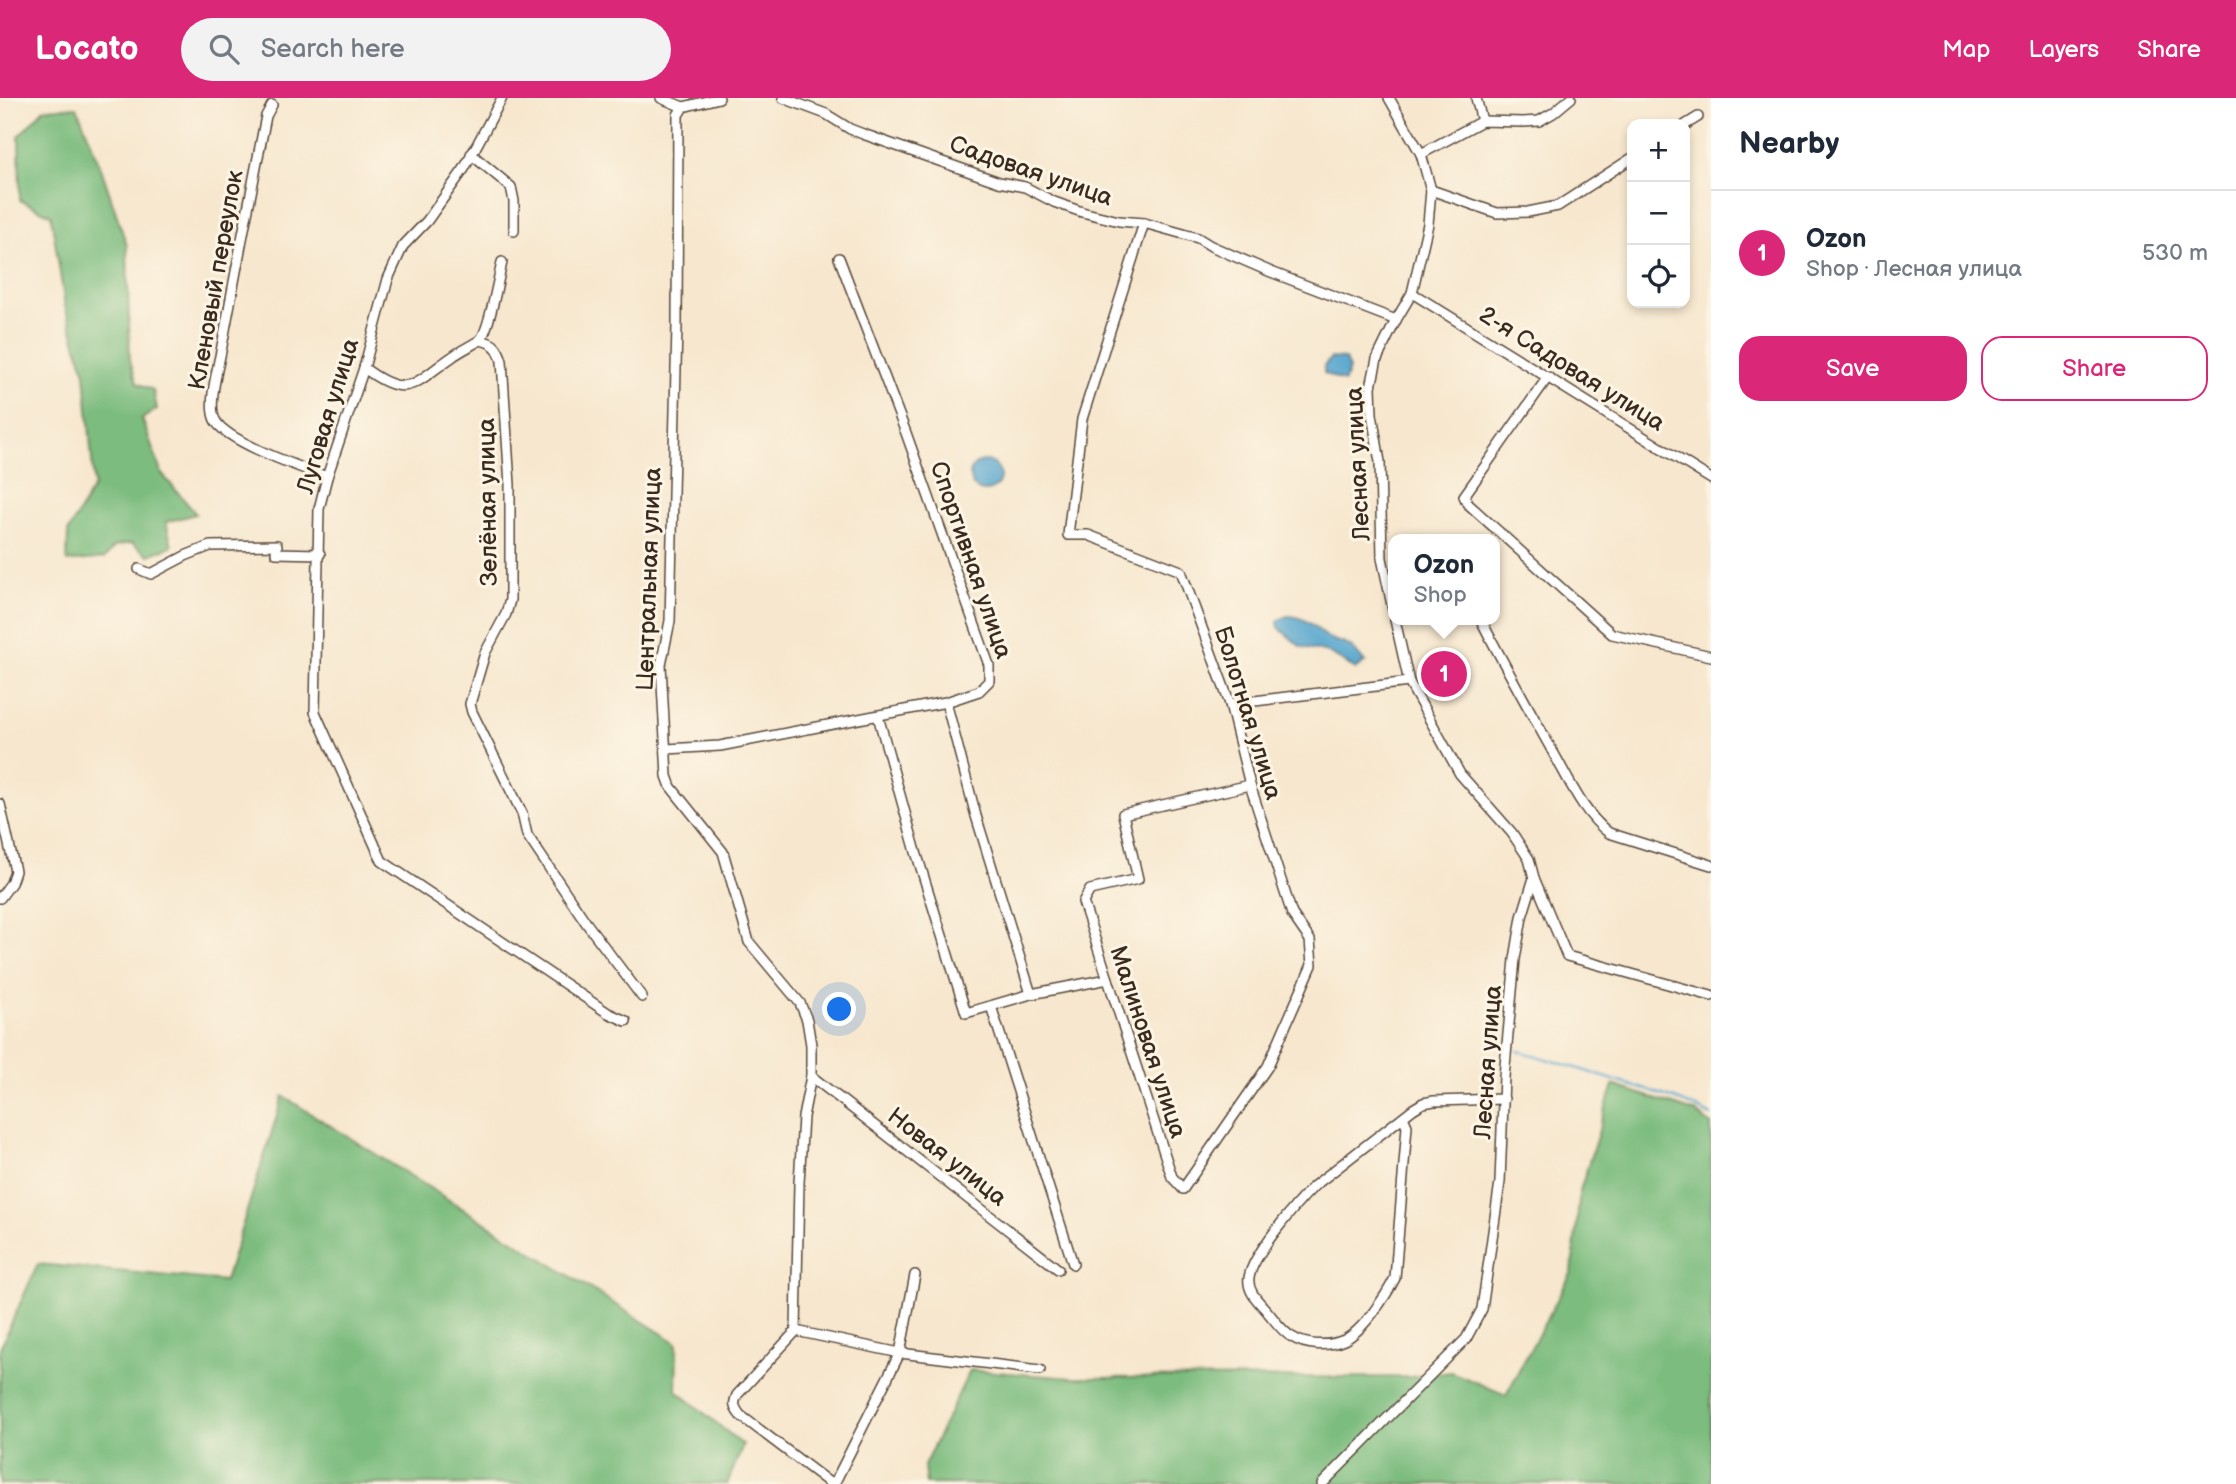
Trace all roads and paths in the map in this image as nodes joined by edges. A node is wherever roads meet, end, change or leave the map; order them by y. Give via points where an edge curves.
1 (502, 98) edge
2 (661, 98) edge
3 (719, 98) edge
4 (783, 98) edge
5 (1389, 98) edge
6 (1476, 98) edge
7 (1571, 98) edge
8 (272, 105) dead end
9 (680, 111) junction
10 (1698, 117) dead end
11 (1482, 121) junction
12 (1690, 122) edge
13 (471, 154) junction
14 (1421, 154) junction
15 (1627, 161) edge
16 (1431, 190) junction
17 (1144, 223) junction
18 (514, 231) dead end
19 (839, 258) dead end
20 (502, 262) dead end
21 (1412, 293) junction
22 (1396, 320) junction
23 (480, 340) junction
24 (364, 368) junction
25 (1548, 377) junction
26 (327, 477) junction
27 (1711, 479) edge
28 (320, 554) junction
29 (139, 569) dead end
30 (1388, 586) edge
31 (1396, 625) edge
32 (1484, 625) edge
33 (1711, 656) edge
34 (1409, 681) junction
35 (946, 702) junction
36 (1230, 704) junction
37 (878, 716) junction
38 (666, 749) junction
39 (1250, 785) junction
40 (0, 804) edge
41 (1711, 865) edge
42 (1534, 878) junction
43 (0, 898) edge
44 (1312, 965) joint
45 (1108, 979) junction
46 (1031, 994) junction
47 (1711, 996) edge
48 (642, 997) dead end
49 (991, 1006) junction
50 (626, 1021) dead end
51 (811, 1076) junction
52 (1504, 1099) junction
53 (1403, 1117) junction
54 (1073, 1264) dead end
55 (1058, 1269) dead end
56 (915, 1275) dead end
57 (796, 1331) junction
58 (900, 1353) junction
59 (1040, 1370) dead end
60 (832, 1484) edge
61 (1322, 1484) edge

1 - 13 street, Луговая улица
2 - 9 street
3 - 9 street
4 - 17 street, Садовая улица via 863,134 1025,187 1082,212
5 - 14 street
6 - 11 street
7 - 11 street via 1539,121
8 - 26 street, Кленовый переулок via 266,116 212,402 215,419 225,432
9 - 38 street, Центральная улица via 670,621 661,665
10 - 12 street
11 - 14 street
13 - 18 street via 511,187
13 - 24 street, Луговая улица via 438,206 403,246 388,279
14 - 16 street
15 - 16 street via 1558,206 1528,212 1497,213
16 - 21 street
17 - 22 street, Садовая улица via 1198,238
17 - 36 street, Болотная улица via 1082,419 1068,535 1088,535 1181,571
19 - 35 street, Спортивная улица via 989,665 991,676 985,686
20 - 23 street
21 - 22 street
21 - 25 street, 2-я Садовая улица
22 - 30 street, Лесная улица via 1377,359 1371,387 1380,462 1382,558
23 - 24 street via 404,387
23 - 48 street, Зелёная улица via 498,349 502,360 510,485 510,588 506,614 485,653 470,705 522,813 527,835
24 - 26 street, Луговая улица
25 - 27 street, 2-я Садовая улица
25 - 33 street via 1464,496 1467,503 1612,634
26 - 28 street, Луговая улица via 319,509
28 - 29 street via 276,553 277,545 210,546 151,574
28 - 50 street, Луговая улица via 315,712 377,852 383,861
31 - 34 street
32 - 41 street via 1595,822 1609,833
34 - 36 street
34 - 42 street via 1460,774 1512,833 1529,859
35 - 37 street, Спортивная улица
35 - 46 street
36 - 39 street, Болотная улица
37 - 38 street, Спортивная улица via 720,746
37 - 49 street via 966,1013
38 - 51 street, Центральная улица via 671,788 723,852 750,942 800,1003 811,1045
39 - 44 street, Болотная улица via 1292,914 1310,940
39 - 45 street, Малиновая улица via 1123,814 1138,878 1090,890 1083,902
40 - 43 street via 15,872
42 - 47 street via 1567,956
42 - 52 street, Лесная улица via 1515,959
44 - 45 street, Малиновая улица via 1268,1066 1183,1189 1172,1177
45 - 46 street
46 - 49 street
49 - 54 street
51 - 55 street, Новая улица
51 - 57 street via 799,1183
52 - 53 street via 1434,1101
52 - 61 street, Лесная улица via 1500,1182 1482,1309 1466,1339
53 - 53 street via 1314,1186 1251,1269 1248,1282 1253,1295 1289,1336 1305,1343 1344,1340 1388,1293 1395,1278 1407,1126
56 - 58 street
57 - 58 street
57 - 60 street via 737,1395 735,1409
58 - 59 street
58 - 60 street

